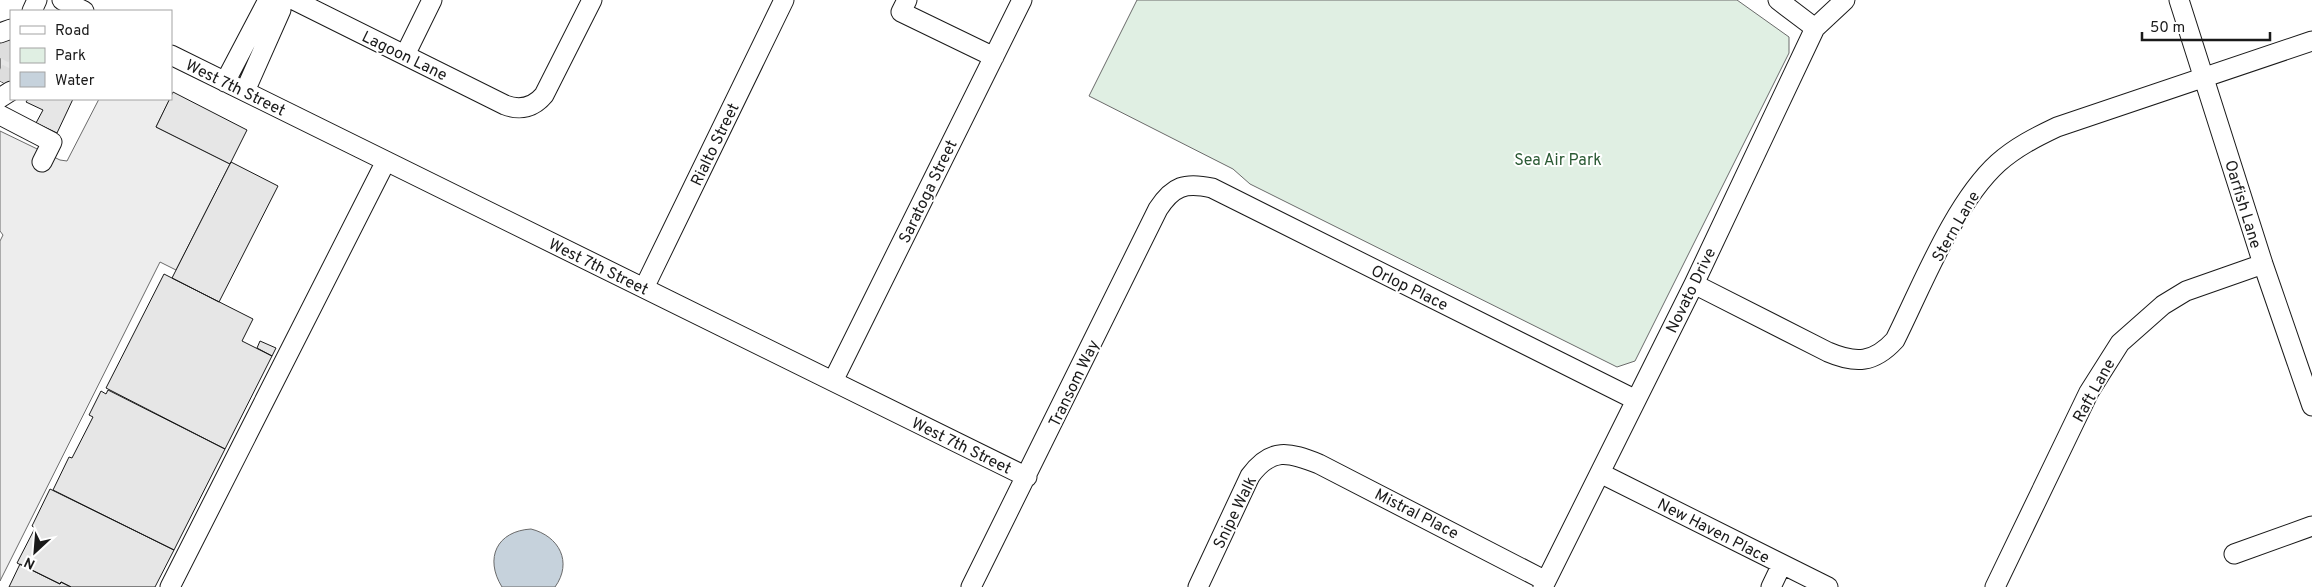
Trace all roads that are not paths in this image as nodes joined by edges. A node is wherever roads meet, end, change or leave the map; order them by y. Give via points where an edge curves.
1 (62, 0) edge
2 (268, 0) edge
3 (280, 0) edge
4 (294, 0) edge
5 (432, 0) edge
6 (592, 0) edge
7 (784, 0) edge
8 (907, 0) edge
9 (1022, 0) edge
10 (1778, 0) edge
11 (1845, 0) edge
12 (2179, 0) edge
13 (82, 10) edge
14 (1815, 28) junction
15 (250, 32) junction
16 (2312, 41) edge
17 (268, 42) junction
18 (404, 55) junction
19 (172, 56) edge
20 (994, 57) junction
21 (2205, 78) junction
22 (225, 82) junction
23 (245, 91) junction
24 (0, 116) edge
25 (386, 161) junction
26 (42, 162) dead end
27 (1182, 186) joint
28 (2263, 264) junction
29 (1694, 284) junction
30 (644, 288) junction
31 (833, 382) junction
32 (1636, 400) junction
33 (2312, 406) edge
34 (1285, 454) joint
35 (1600, 473) junction
36 (1027, 477) junction
37 (2312, 526) edge
38 (2234, 554) dead end
39 (1782, 564) junction
40 (1544, 584) edge
41 (170, 587) edge
42 (971, 587) edge
43 (1198, 587) edge
44 (1771, 587) edge
45 (1828, 587) edge
46 (1995, 587) edge

1 - 13 street
2 - 15 street
3 - 17 street via 282,10
4 - 18 street, Lagoon Lane
5 - 18 street
6 - 18 street, Lagoon Lane via 544,94 528,108 505,105
7 - 30 street, Rialto Street
8 - 20 street via 901,12
9 - 20 street, Saratoga Street
10 - 14 street
11 - 14 street, Novato Drive
12 - 21 street, Oarfish Lane
14 - 29 street, Novato Drive
15 - 17 street
15 - 22 street
16 - 21 street, Stern Lane
17 - 23 street
19 - 22 street, West 7th Street
20 - 31 street, Saratoga Street
21 - 28 street, Oarfish Lane
21 - 29 street, Stern Lane via 2057,127 2024,143 1999,163 1980,182 1961,209 1895,340 1886,350 1871,357 1857,361 1836,356
22 - 23 street, West 7th Street
23 - 25 street, West 7th Street
24 - 26 street via 52,142
25 - 30 street, West 7th Street
25 - 41 street
27 - 32 street, Orlop Place via 1196,184 1212,188
27 - 36 street, Transom Way via 1167,195 1158,209
28 - 33 street, Oarfish Lane
28 - 46 street, Raft Lane via 2186,291 2163,305 2120,343 2089,392
29 - 32 street, Novato Drive
30 - 31 street, West 7th Street
31 - 36 street, West 7th Street
32 - 35 street, Novato Drive
34 - 40 street, Mistral Place via 1297,455 1327,468
34 - 43 street, Snipe Walk via 1269,457 1250,476
35 - 39 street, New Haven Place
35 - 40 street, Novato Drive
36 - 42 street, Transom Way
37 - 38 street
39 - 44 street
39 - 45 street, New Haven Place

